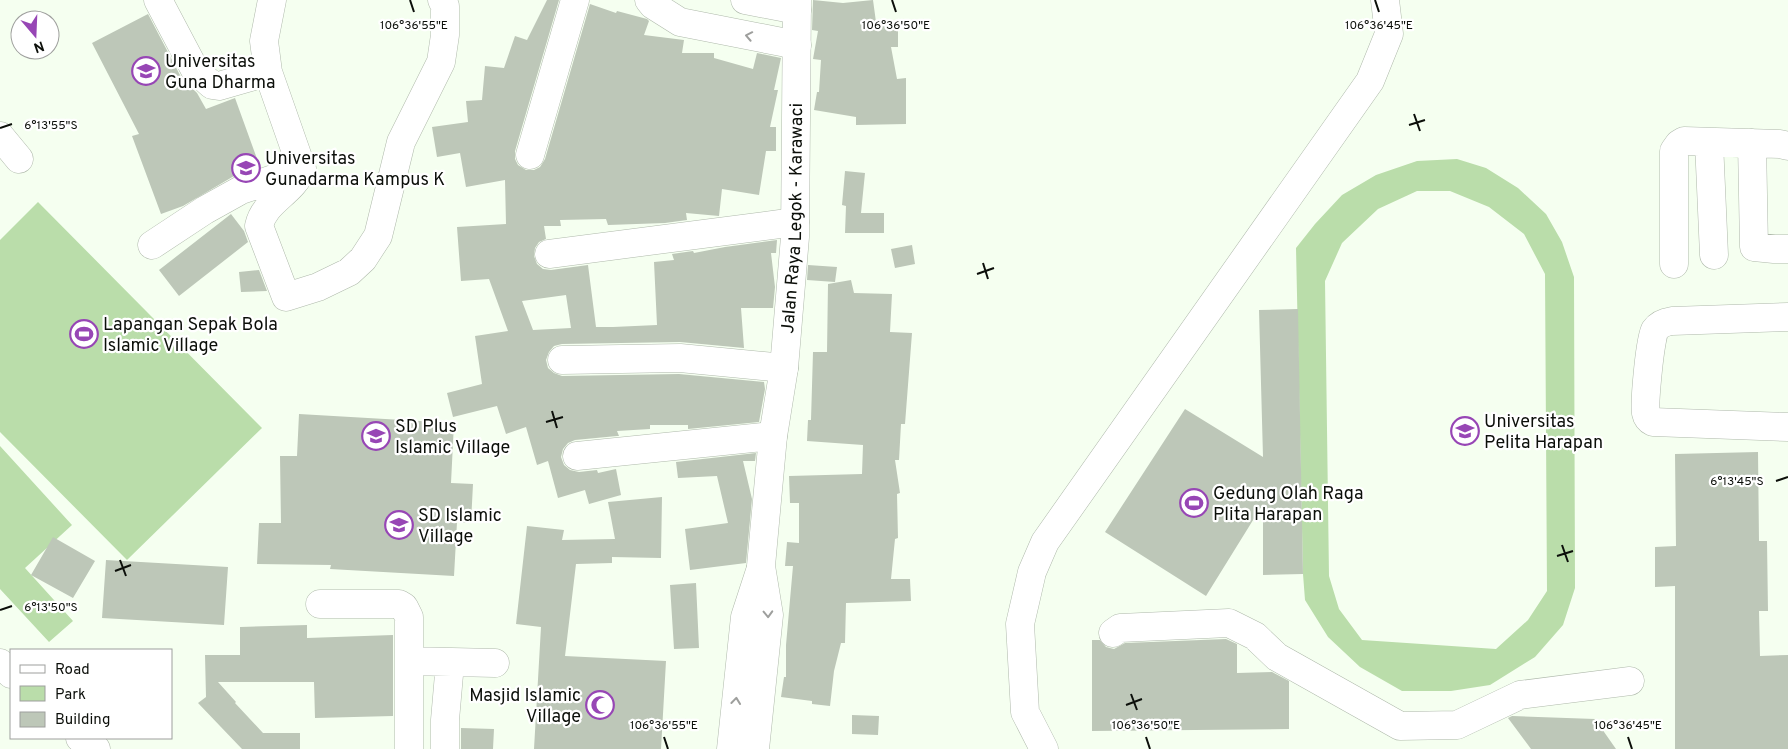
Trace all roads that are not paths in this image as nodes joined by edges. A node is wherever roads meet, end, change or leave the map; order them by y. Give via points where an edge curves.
1 (158, 0) edge
2 (272, 0) edge
3 (442, 0) edge
4 (575, 0) edge
5 (649, 0) edge
6 (745, 0) edge
7 (1385, 0) edge
8 (797, 5) edge
9 (797, 45) junction
10 (268, 72) junction
11 (0, 136) edge
12 (1709, 142) junction
13 (1752, 143) junction
14 (1788, 146) edge
15 (530, 155) dead end
16 (19, 159) dead end
17 (302, 169) junction
18 (795, 222) junction
19 (152, 245) dead end
20 (1788, 249) edge
21 (549, 254) dead end
22 (1714, 255) dead end
23 (1674, 264) dead end
24 (1788, 318) edge
25 (562, 360) dead end
26 (784, 368) junction
27 (1788, 428) edge
28 (773, 436) junction
29 (577, 456) dead end
30 (320, 604) dead end
31 (1113, 633) dead end
32 (409, 661) junction
33 (0, 663) edge
34 (450, 663) junction
35 (496, 663) dead end
36 (10, 673) edge
37 (1630, 681) dead end
38 (81, 739) edge
39 (743, 746) edge
40 (96, 749) edge
41 (409, 749) edge
42 (445, 749) edge
43 (1044, 749) edge

1 - 10 street via 195,70 212,85 219,86
2 - 10 street via 264,41
3 - 17 street via 445,25 441,62 401,142 378,236 350,272 286,297 259,226 266,209 290,187
4 - 15 street
9 -> 5 street via 680,22
6 - 8 street
7 - 43 street via 1388,34 1370,82 1045,542 1032,572 1020,624 1025,712
8 - 9 street, Jalan Raya Legok - Karawaci
9 - 18 street, Jalan Raya Legok - Karawaci
10 - 17 street
11 - 16 street
12 - 13 street
12 - 22 street
12 - 23 street via 1684,141 1674,151
13 - 14 street
13 - 20 street via 1754,247
17 - 19 street via 241,190
18 - 21 street
18 - 26 street, Jalan Raya Legok - Karawaci
24 - 27 street via 1672,321 1659,325 1654,331 1650,352 1645,407 1648,418 1653,422
25 - 26 street via 680,358
26 - 28 street, Jalan Raya Legok - Karawaci
28 - 29 street
28 - 39 street, Jalan Raya Legok - Karawaci via 761,566 745,617
30 - 32 street via 399,604 409,617
31 - 37 street via 1120,628 1228,623 1255,636 1277,657 1400,726 1457,725 1520,695
32 - 34 street
32 - 41 street
33 - 36 street
34 - 35 street
34 - 42 street
38 - 40 street

